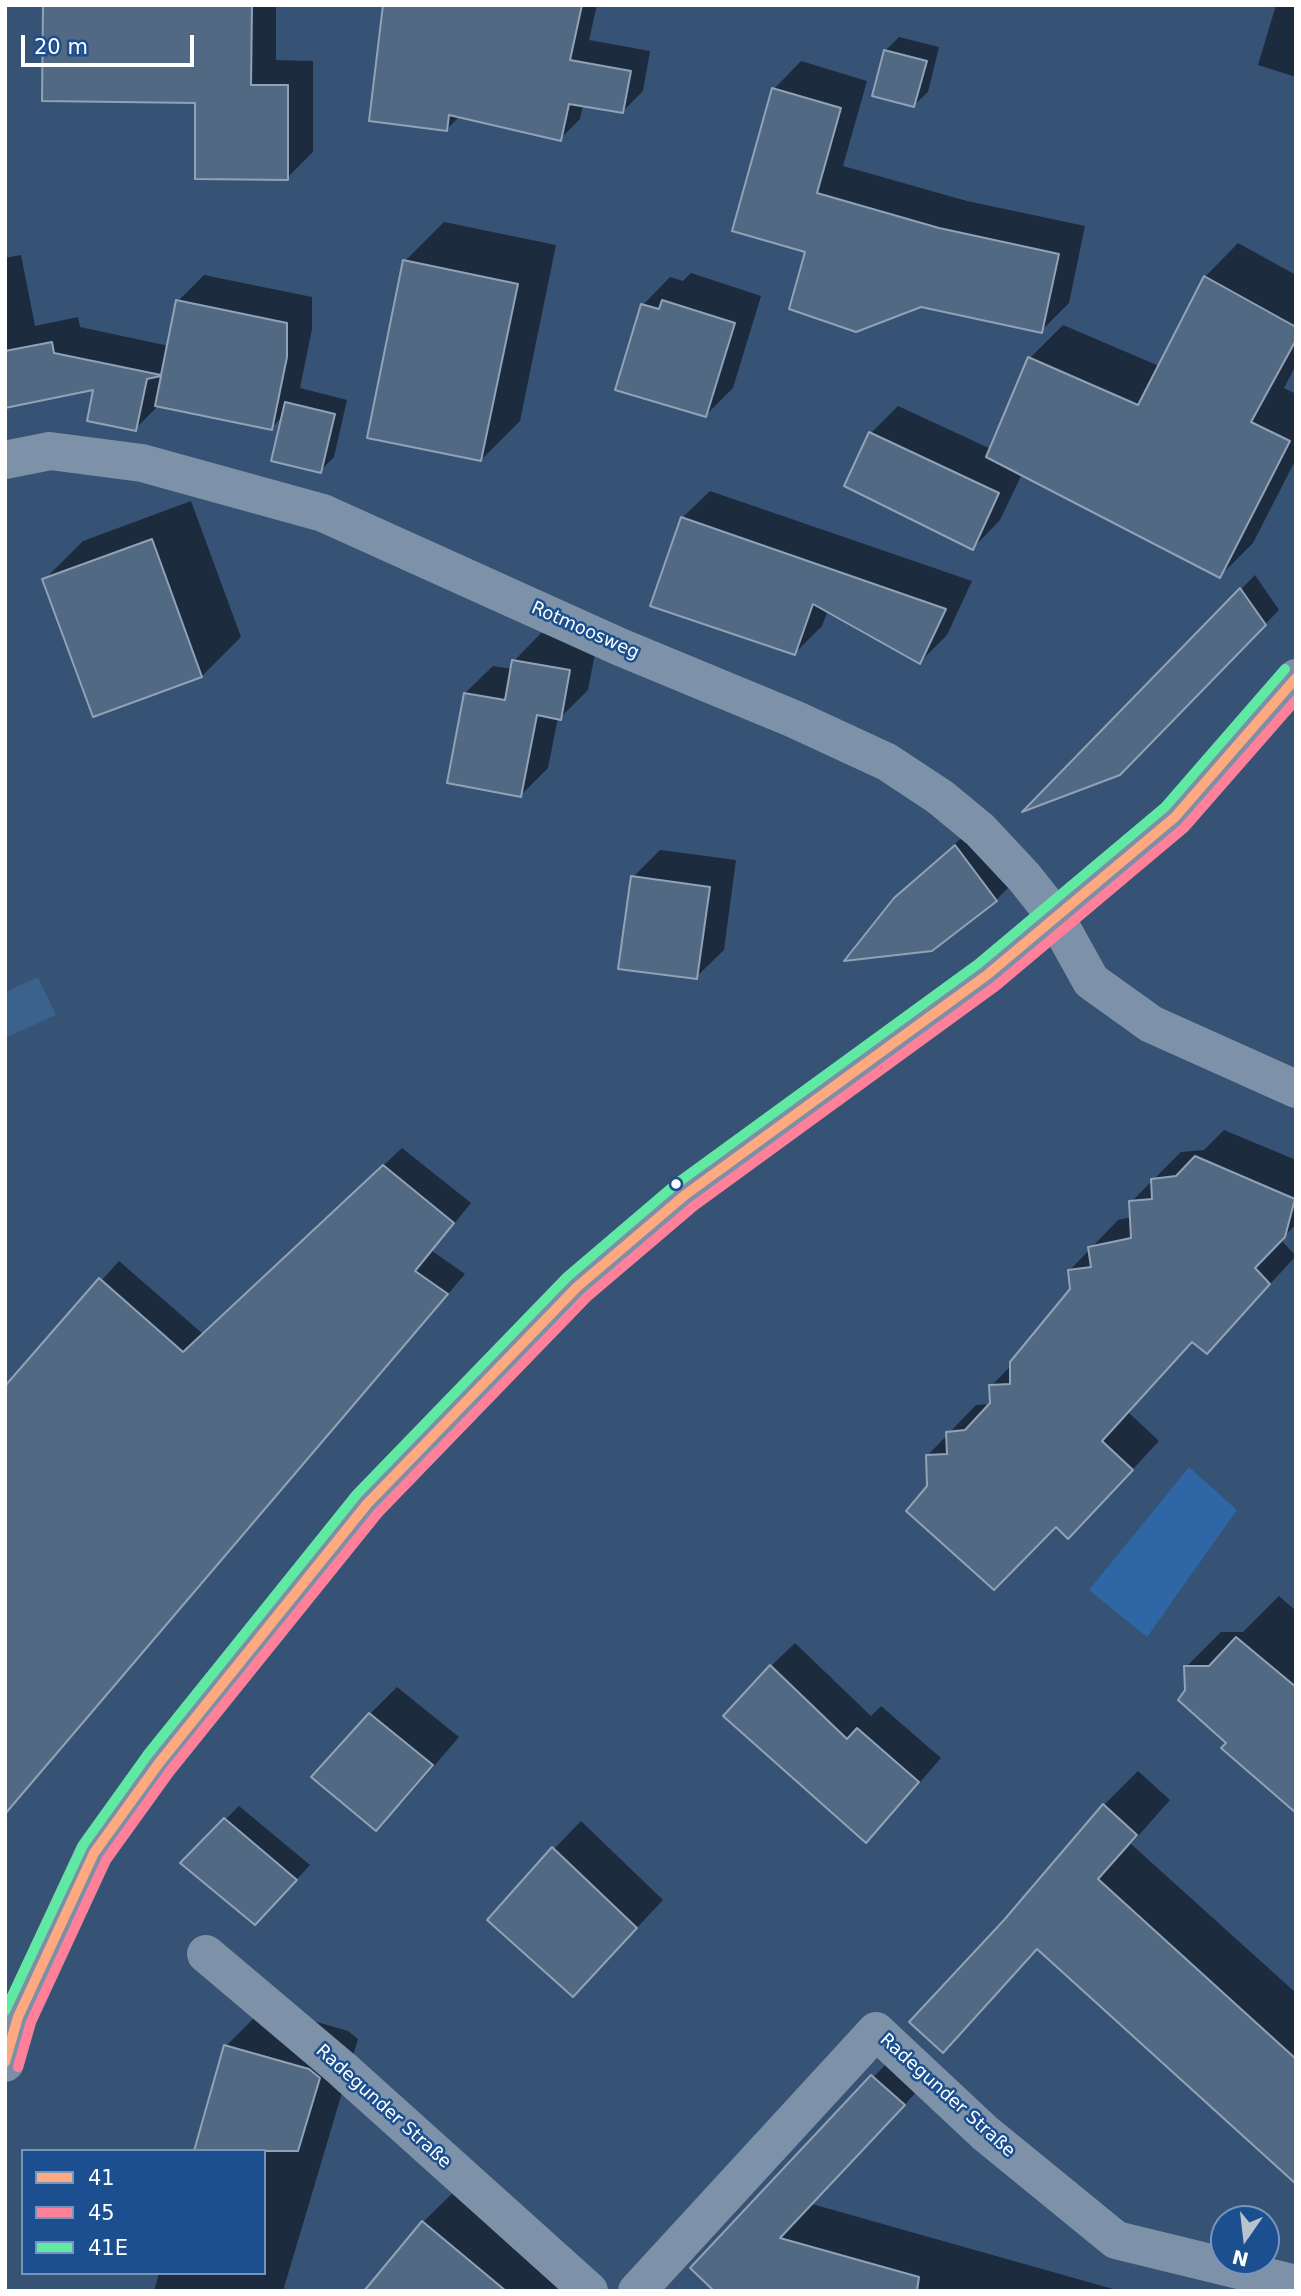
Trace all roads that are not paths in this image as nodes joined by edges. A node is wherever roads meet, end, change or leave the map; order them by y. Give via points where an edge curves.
1 (5, 460) edge
2 (1296, 678) edge
3 (1055, 916) junction
4 (1296, 1089) edge
5 (206, 1954) dead end
6 (12, 2018) edge
7 (5, 2063) edge
8 (1296, 2284) edge
9 (589, 2291) edge
10 (637, 2291) edge

1 - 3 street, Rotmoosweg via 50,451 142,463 323,513 887,762 980,830
2 - 3 main road via 1175,817
3 - 4 street, Rotmoosweg via 1091,981 1151,1024
3 - 6 main road via 987,975 685,1195 634,1238 578,1287 367,1504 159,1763 94,1853
5 - 9 street, Radegunder Straße via 341,2068
6 - 7 main road
8 - 10 street, Radegunder Straße via 1116,2240 985,2133 876,2031

